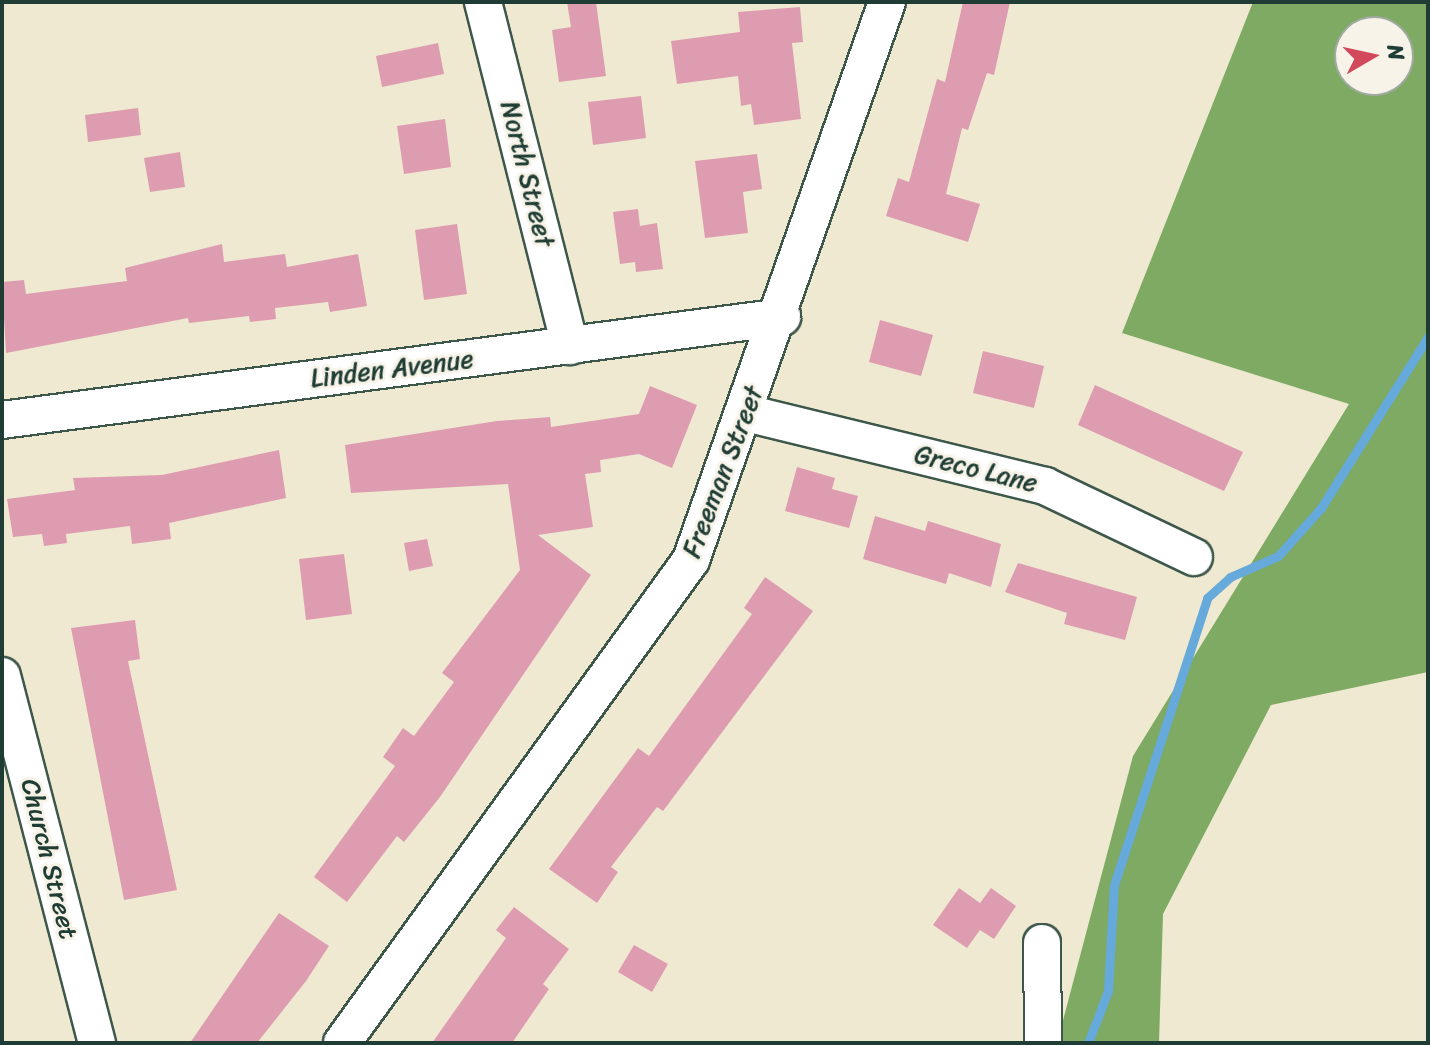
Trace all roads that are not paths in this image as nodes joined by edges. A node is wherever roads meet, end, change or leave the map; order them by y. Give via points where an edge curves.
1 (483, 2) edge
2 (887, 2) edge
3 (782, 317) junction
4 (570, 346) junction
5 (746, 413) junction
6 (2, 420) edge
7 (1194, 557) dead end
8 (2, 676) edge
9 (1042, 943) dead end
10 (97, 1043) edge
11 (342, 1043) edge
12 (1043, 1043) edge

1 - 4 street, North Street
2 - 3 street, Freeman Street
3 - 4 street, Linden Avenue
3 - 5 street, Freeman Street
4 - 6 street, Linden Avenue
5 - 7 street, Greco Lane via 1045,486
5 - 11 street, Freeman Street via 691,560
8 - 10 street, Church Street
9 - 12 street

